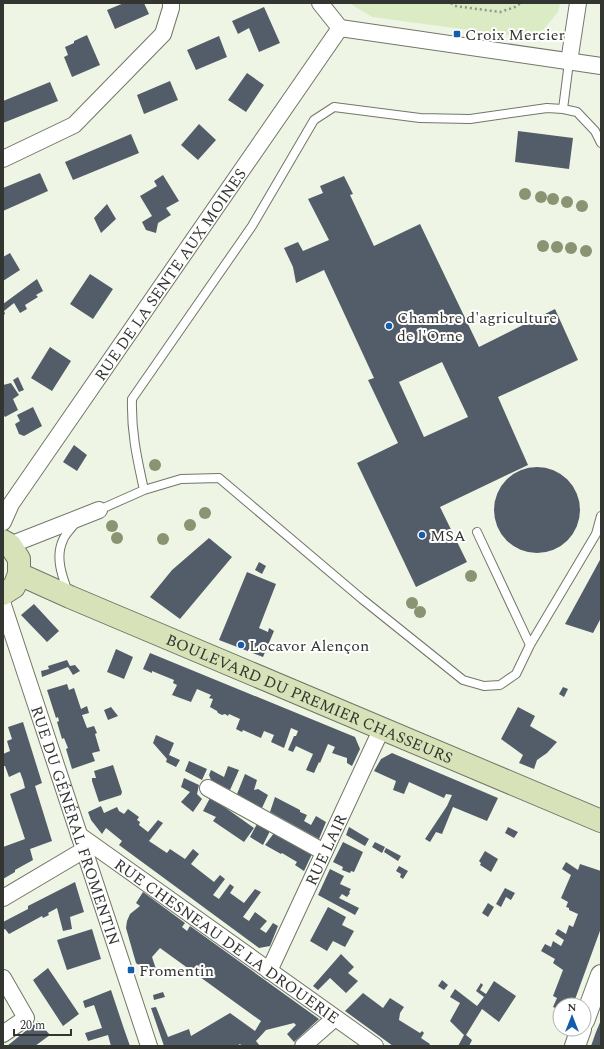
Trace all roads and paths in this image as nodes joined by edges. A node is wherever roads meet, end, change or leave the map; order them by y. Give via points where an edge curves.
1 (171, 3) edge
2 (320, 3) edge
3 (451, 3) edge
4 (521, 3) edge
5 (578, 3) edge
6 (340, 28) junction
7 (569, 62) junction
8 (601, 66) edge
9 (563, 109) junction
10 (601, 143) edge
11 (3, 159) edge
12 (144, 490) junction
13 (99, 510) joint
14 (601, 516) edge
15 (79, 518) junction
16 (3, 522) edge
17 (477, 532) dead end
18 (7, 543) edge
19 (19, 574) junction
20 (3, 594) edge
21 (70, 597) junction
22 (3, 605) edge
23 (530, 645) junction
24 (382, 728) junction
25 (208, 788) dead end
26 (601, 821) edge
27 (79, 835) junction
28 (84, 850) junction
29 (324, 852) junction
30 (3, 898) edge
31 (269, 971) junction
32 (601, 975) edge
33 (3, 978) edge
34 (592, 999) edge
35 (335, 1018) junction
36 (3, 1034) edge
37 (149, 1046) edge
38 (303, 1046) edge
39 (375, 1046) edge

1 - 11 street via 163,34 74,125
2 - 6 street
3 - 4 path via 455,6 500,12
5 - 7 street
6 - 7 street
6 - 16 street, RUE DE LA SENTE AUX MOINES via 11,504
7 - 8 street
7 - 9 lane
9 - 10 lane via 578,112 595,131
9 - 12 lane via 547,108 470,119 420,118 334,107 314,120 252,226 132,399 135,451
12 - 13 lane
12 - 23 lane via 181,479 219,478 362,600 463,680 484,686 500,685 516,674
13 - 15 street
14 - 23 lane via 596,534
15 - 18 street
15 - 21 lane via 63,539 58,554 62,576
17 - 23 lane
18 - 19 main road via 19,559
19 - 20 main road via 14,587
19 - 21 main road, BOULEVARD DU PREMIER CHASSEURS
21 - 24 main road, BOULEVARD DU PREMIER CHASSEURS
22 - 27 street, RUE DU GÉNÉRAL FROMENTIN
24 - 26 main road, BOULEVARD DU PREMIER CHASSEURS
24 - 29 street, RUE LAIR
25 - 29 street
27 - 28 street, RUE DU GÉNÉRAL FROMENTIN
27 - 31 street, RUE CHESNEAU DE LA DROUERIE
28 - 30 street
28 - 37 street, RUE DU GÉNÉRAL FROMENTIN
29 - 31 street, RUE LAIR
31 - 35 street, RUE CHESNEAU DE LA DROUERIE
32 - 34 street
33 - 36 street via 26,1018
35 - 38 street
35 - 39 street, RUE CHESNEAU DE LA DROUERIE

